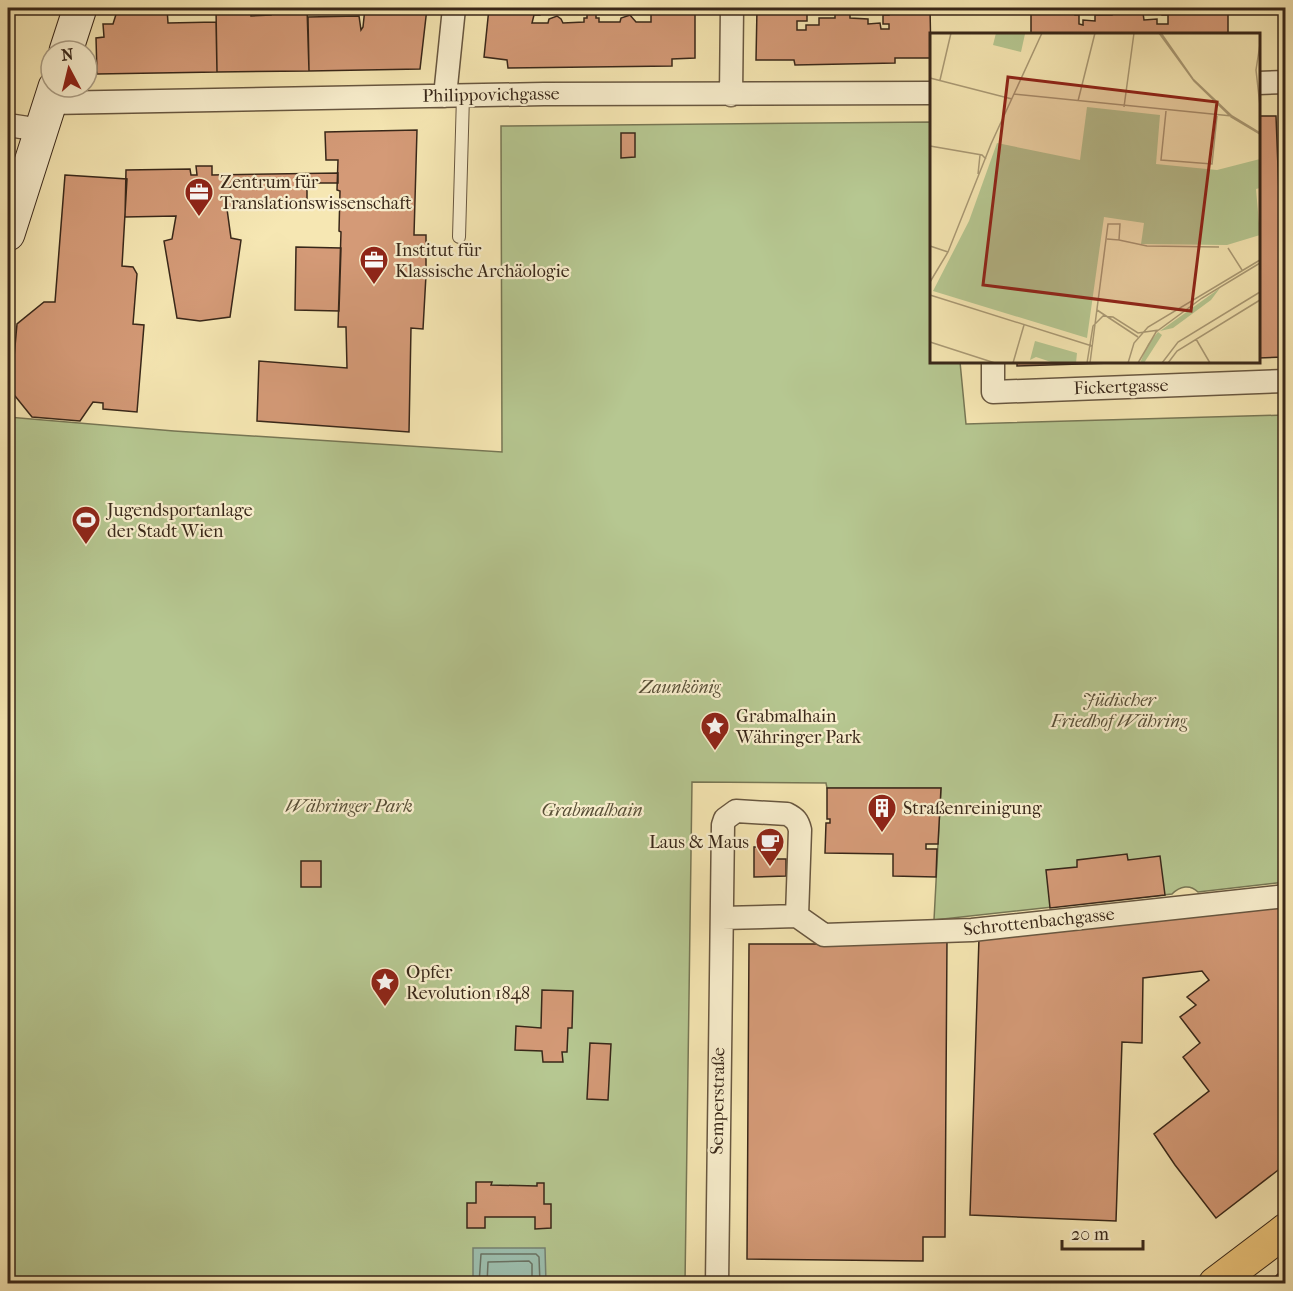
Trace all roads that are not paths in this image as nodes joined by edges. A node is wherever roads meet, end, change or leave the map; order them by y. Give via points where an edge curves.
1 (80, 8) edge
2 (454, 8) edge
3 (732, 8) edge
4 (70, 39) edge
5 (1286, 82) edge
6 (1260, 83) edge
7 (930, 93) edge
8 (731, 94) junction
9 (454, 96) junction
10 (49, 106) edge
11 (8, 125) edge
12 (8, 234) edge
13 (459, 237) dead end
14 (993, 363) edge
15 (1286, 381) edge
16 (1286, 896) edge
17 (797, 916) junction
18 (722, 918) junction
19 (1286, 1230) edge
20 (717, 1284) edge
21 (1215, 1284) edge

1 - 4 street
2 - 9 street
3 - 8 street
5 - 6 street
7 - 8 street, Philippovichgasse
8 - 9 street, Philippovichgasse
9 - 10 street, Philippovichgasse
9 - 13 lane
10 - 11 street, Philippovichgasse
10 - 12 street
14 - 15 street, Fickertgasse via 993,392
16 - 17 street, Schrottenbachgasse via 972,930 824,935
17 - 18 street
17 - 18 street, Semperstraße via 799,822 787,814 736,812 723,825
18 - 20 street, Semperstraße
19 - 21 main road

